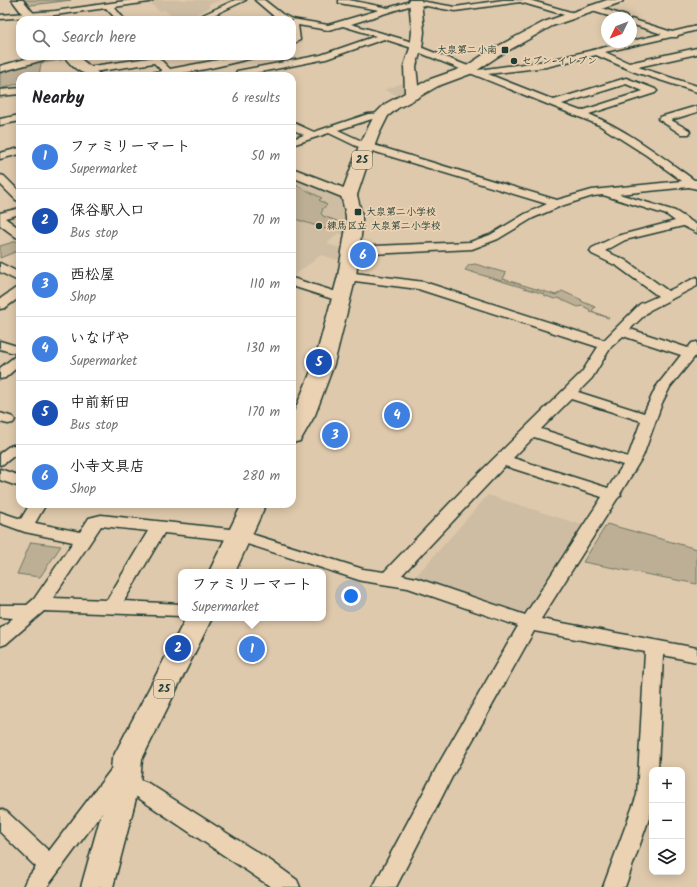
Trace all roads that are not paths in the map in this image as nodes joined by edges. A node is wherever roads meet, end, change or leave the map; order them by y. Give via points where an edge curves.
1 (17, 0) edge
2 (149, 0) edge
3 (242, 0) edge
4 (259, 0) edge
5 (344, 0) edge
6 (521, 0) edge
7 (618, 0) edge
8 (133, 1) edge
9 (412, 1) edge
10 (108, 6) junction
11 (592, 8) junction
12 (390, 10) junction
13 (604, 12) edge
14 (570, 15) junction
15 (29, 16) edge
16 (44, 16) edge
17 (117, 16) edge
18 (207, 16) edge
19 (283, 16) edge
20 (0, 17) edge
21 (16, 18) edge
22 (296, 21) edge
23 (637, 23) edge
24 (344, 24) junction
25 (697, 29) edge
26 (674, 34) junction
27 (386, 36) junction
28 (691, 42) edge
29 (416, 47) junction
30 (697, 51) edge
31 (597, 52) junction
32 (30, 60) edge
33 (75, 60) edge
34 (156, 60) edge
35 (156, 60) edge
36 (225, 60) edge
37 (628, 66) junction
38 (0, 69) edge
39 (473, 71) junction
40 (90, 72) edge
41 (96, 72) edge
42 (168, 72) joint
43 (245, 72) edge
44 (697, 89) edge
45 (16, 91) edge
46 (0, 93) edge
47 (412, 94) junction
48 (554, 103) junction
49 (697, 109) edge
50 (581, 114) junction
51 (383, 115) junction
52 (16, 119) edge
53 (0, 122) edge
54 (296, 127) edge
55 (330, 130) junction
56 (685, 132) dead end
57 (313, 135) junction
58 (296, 141) edge
59 (367, 146) junction
60 (16, 153) edge
61 (0, 156) edge
62 (296, 174) edge
63 (0, 178) edge
64 (695, 185) edge
65 (599, 192) junction
66 (16, 194) edge
67 (349, 195) junction
68 (557, 204) junction
69 (16, 212) edge
70 (0, 216) edge
71 (0, 220) edge
72 (685, 222) junction
73 (697, 230) edge
74 (16, 232) edge
75 (351, 247) junction
76 (0, 266) edge
77 (16, 276) edge
78 (347, 276) junction
79 (697, 280) edge
80 (296, 283) edge
81 (16, 294) edge
82 (666, 296) junction
83 (342, 298) junction
84 (0, 305) edge
85 (622, 331) junction
86 (0, 345) edge
87 (606, 345) junction
88 (16, 350) edge
89 (694, 350) edge
90 (16, 361) edge
91 (0, 375) edge
92 (568, 394) junction
93 (298, 414) edge
94 (650, 419) junction
95 (531, 431) junction
96 (13, 450) dead end
97 (0, 460) edge
98 (503, 460) junction
99 (632, 463) junction
100 (0, 474) edge
101 (16, 480) edge
102 (613, 495) junction
103 (36, 508) edge
104 (252, 508) edge
105 (0, 517) edge
106 (25, 527) junction
107 (159, 527) junction
108 (239, 536) junction
109 (84, 538) junction
110 (223, 569) edge
111 (389, 578) junction
112 (36, 608) junction
113 (111, 608) junction
114 (178, 610) edge
115 (0, 611) edge
116 (199, 621) edge
117 (529, 623) junction
118 (0, 639) edge
119 (654, 647) junction
120 (697, 655) edge
121 (123, 774) junction
122 (0, 818) edge
123 (50, 866) junction
124 (34, 887) edge
125 (97, 887) edge
126 (289, 887) edge
127 (384, 887) edge
128 (614, 887) edge

1 - 15 street
2 - 8 street
3 - 18 street
4 - 19 street
5 - 12 street via 342,1
6 - 9 street via 455,9
6 - 14 street
7 - 11 street
8 - 10 street
9 - 12 street
9 - 29 main road via 418,30
10 - 16 street
10 - 17 street
11 - 13 street
11 - 14 street
12 - 24 street
14 - 39 street via 539,28 493,54
20 - 21 street
22 - 24 street via 328,28
23 - 26 street
24 - 27 street
25 - 26 street
26 - 28 street
26 - 31 street
27 - 29 street
27 - 43 street via 323,57
29 - 39 street
29 - 47 main road via 410,66
30 - 37 street
31 - 37 street
31 - 39 street via 546,64
32 - 38 street
33 - 40 street
34 - 42 street
35 - 41 street
36 - 42 street
37 - 44 street
39 - 47 street via 427,85
39 - 48 street
45 - 46 street
47 - 51 main road, 25 via 387,108
48 - 50 street
48 - 50 street via 626,81 652,90
49 - 56 street via 664,119
50 - 64 street via 602,123
51 - 55 street via 371,116
51 - 59 main road, 25
52 - 53 street
54 - 57 street
55 - 57 street
55 - 59 street
57 - 58 street
59 - 67 main road, 25
59 - 68 street
60 - 61 street
62 - 67 street
63 - 66 street
64 - 65 street
65 - 68 street
65 - 72 street via 671,213
67 - 75 main road via 354,216
68 - 75 street via 529,216 494,237 472,244
69 - 70 street
71 - 74 street
72 - 73 street
72 - 82 street via 621,238 596,251 621,263
75 - 78 main road
76 - 77 street
78 - 83 main road
78 - 87 street via 420,285
79 - 82 street
80 - 83 street
81 - 84 street
82 - 85 street via 645,307
83 - 93 main road via 324,364
85 - 87 street
85 - 89 street
86 - 88 street
87 - 92 street via 587,375
89 - 94 street via 667,382 655,402
90 - 91 street
92 - 94 street
92 - 95 street
94 - 99 street
95 - 98 street
95 - 99 street
96 - 97 street
98 - 102 street
98 - 111 street
99 - 102 street
100 - 101 street
102 - 117 street
103 - 106 street
104 - 108 main road
105 - 106 street
106 - 109 street
107 - 108 street
107 - 109 street via 101,520 95,522
107 - 113 street
108 - 110 main road
108 - 111 street via 362,575
109 - 112 street
111 - 117 street via 410,582
112 - 113 street
112 - 115 street
112 - 118 street
113 - 114 street
116 - 121 main road, 25
117 - 119 street
117 - 127 street via 445,771
119 - 120 street
119 - 128 street via 648,795
121 - 123 street
121 - 125 main road, 25
121 - 126 street via 141,789
122 - 123 street
123 - 124 street

